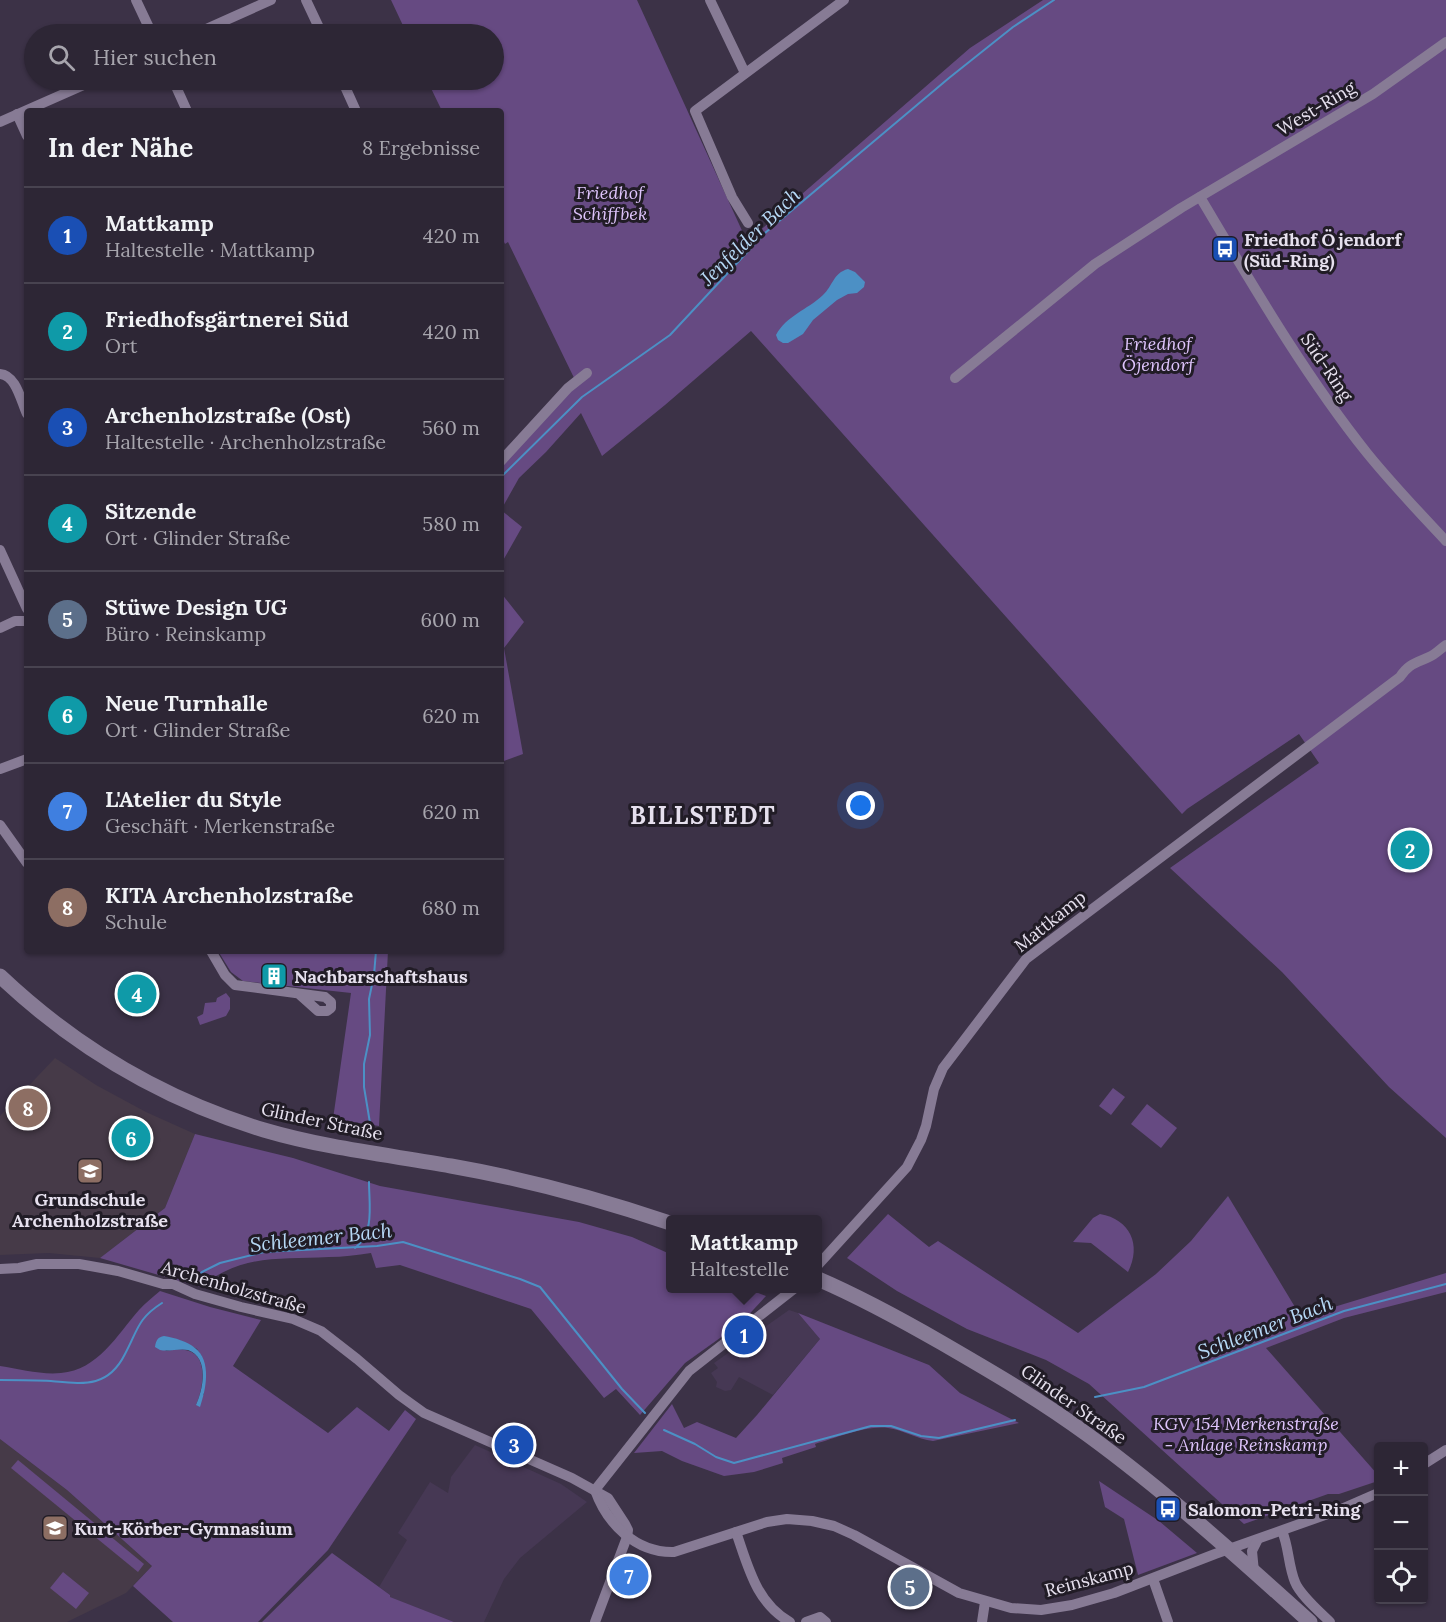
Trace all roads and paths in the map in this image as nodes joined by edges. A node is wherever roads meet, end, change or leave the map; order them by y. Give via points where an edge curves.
1 (136, 0) edge
2 (271, 0) edge
3 (306, 0) edge
4 (710, 0) edge
5 (844, 0) edge
6 (147, 24) edge
7 (217, 24) edge
8 (317, 24) edge
9 (1446, 42) edge
10 (745, 73) junction
11 (72, 90) edge
12 (178, 90) edge
13 (347, 90) edge
14 (31, 108) edge
15 (186, 108) edge
16 (355, 108) edge
17 (24, 111) edge
18 (17, 114) junction
19 (0, 122) edge
20 (24, 129) edge
21 (1200, 197) junction
22 (748, 223) dead end
23 (587, 373) dead end
24 (0, 375) edge
25 (955, 378) dead end
26 (24, 407) edge
27 (504, 458) edge
28 (1446, 541) edge
29 (0, 550) edge
30 (24, 602) edge
31 (24, 621) edge
32 (0, 628) edge
33 (1446, 645) edge
34 (24, 760) edge
35 (0, 769) edge
36 (0, 825) edge
37 (24, 859) edge
38 (213, 954) edge
39 (0, 976) edge
40 (299, 994) dead end
41 (666, 1222) edge
42 (822, 1261) edge
43 (0, 1269) edge
44 (822, 1281) edge
45 (789, 1293) edge
46 (1446, 1450) edge
47 (1428, 1461) edge
48 (595, 1490) junction
49 (1374, 1495) edge
50 (1282, 1531) junction
51 (736, 1532) junction
52 (627, 1537) junction
53 (1257, 1541) junction
54 (1230, 1550) junction
55 (1254, 1572) junction
56 (1153, 1579) junction
57 (985, 1602) junction
58 (595, 1622) edge
59 (790, 1622) edge
60 (807, 1622) edge
61 (826, 1622) edge
62 (982, 1622) edge
63 (1168, 1622) edge
64 (1310, 1622) edge
65 (1330, 1622) edge

1 - 6 street
2 - 7 street
3 - 8 street
4 - 10 street
5 - 10 street
9 - 21 street, West-Ring via 1373,94
10 - 22 street via 695,111 732,197
11 - 14 street
12 - 15 street
13 - 16 street
17 - 18 street
18 - 19 street
18 - 20 street
21 - 25 street, West-Ring via 1095,264
21 - 28 street, Süd-Ring via 1285,335 1366,452
23 - 27 street via 568,388
24 - 26 street via 12,381
29 - 30 street
31 - 32 street
33 - 42 street, Mattkamp via 1404,670 1400,677 1026,959 943,1068 924,1133 907,1167
34 - 35 street
36 - 37 street
38 - 40 street via 235,985
39 - 41 main road, Glinder Straße via 57,1025 107,1059 172,1094 222,1115 306,1140 506,1177
43 - 48 street, Archenholzstraße via 51,1263 98,1267 293,1319 334,1340 424,1413
44 - 54 main road, Glinder Straße via 915,1327 1029,1395 1116,1456
45 - 48 street via 689,1371
46 - 47 street
48 - 52 street, Archenholzstraße via 617,1508 628,1530
49 - 50 street, Reinskamp
50 - 53 street, Reinskamp
50 - 65 street via 1295,1585
51 - 52 street, Reinskamp via 674,1552 663,1552
51 - 57 street, Reinskamp via 787,1519 834,1526 959,1593
51 - 59 street via 763,1598
52 - 58 street
53 - 54 street, Reinskamp
53 - 55 street via 1252,1551
54 - 55 main road, Glinder Straße
54 - 56 street, Reinskamp
55 - 64 main road, Glinder Straße
56 - 57 street, Reinskamp via 1072,1605 1041,1610
56 - 63 street
57 - 62 street
60 - 61 street via 820,1617

